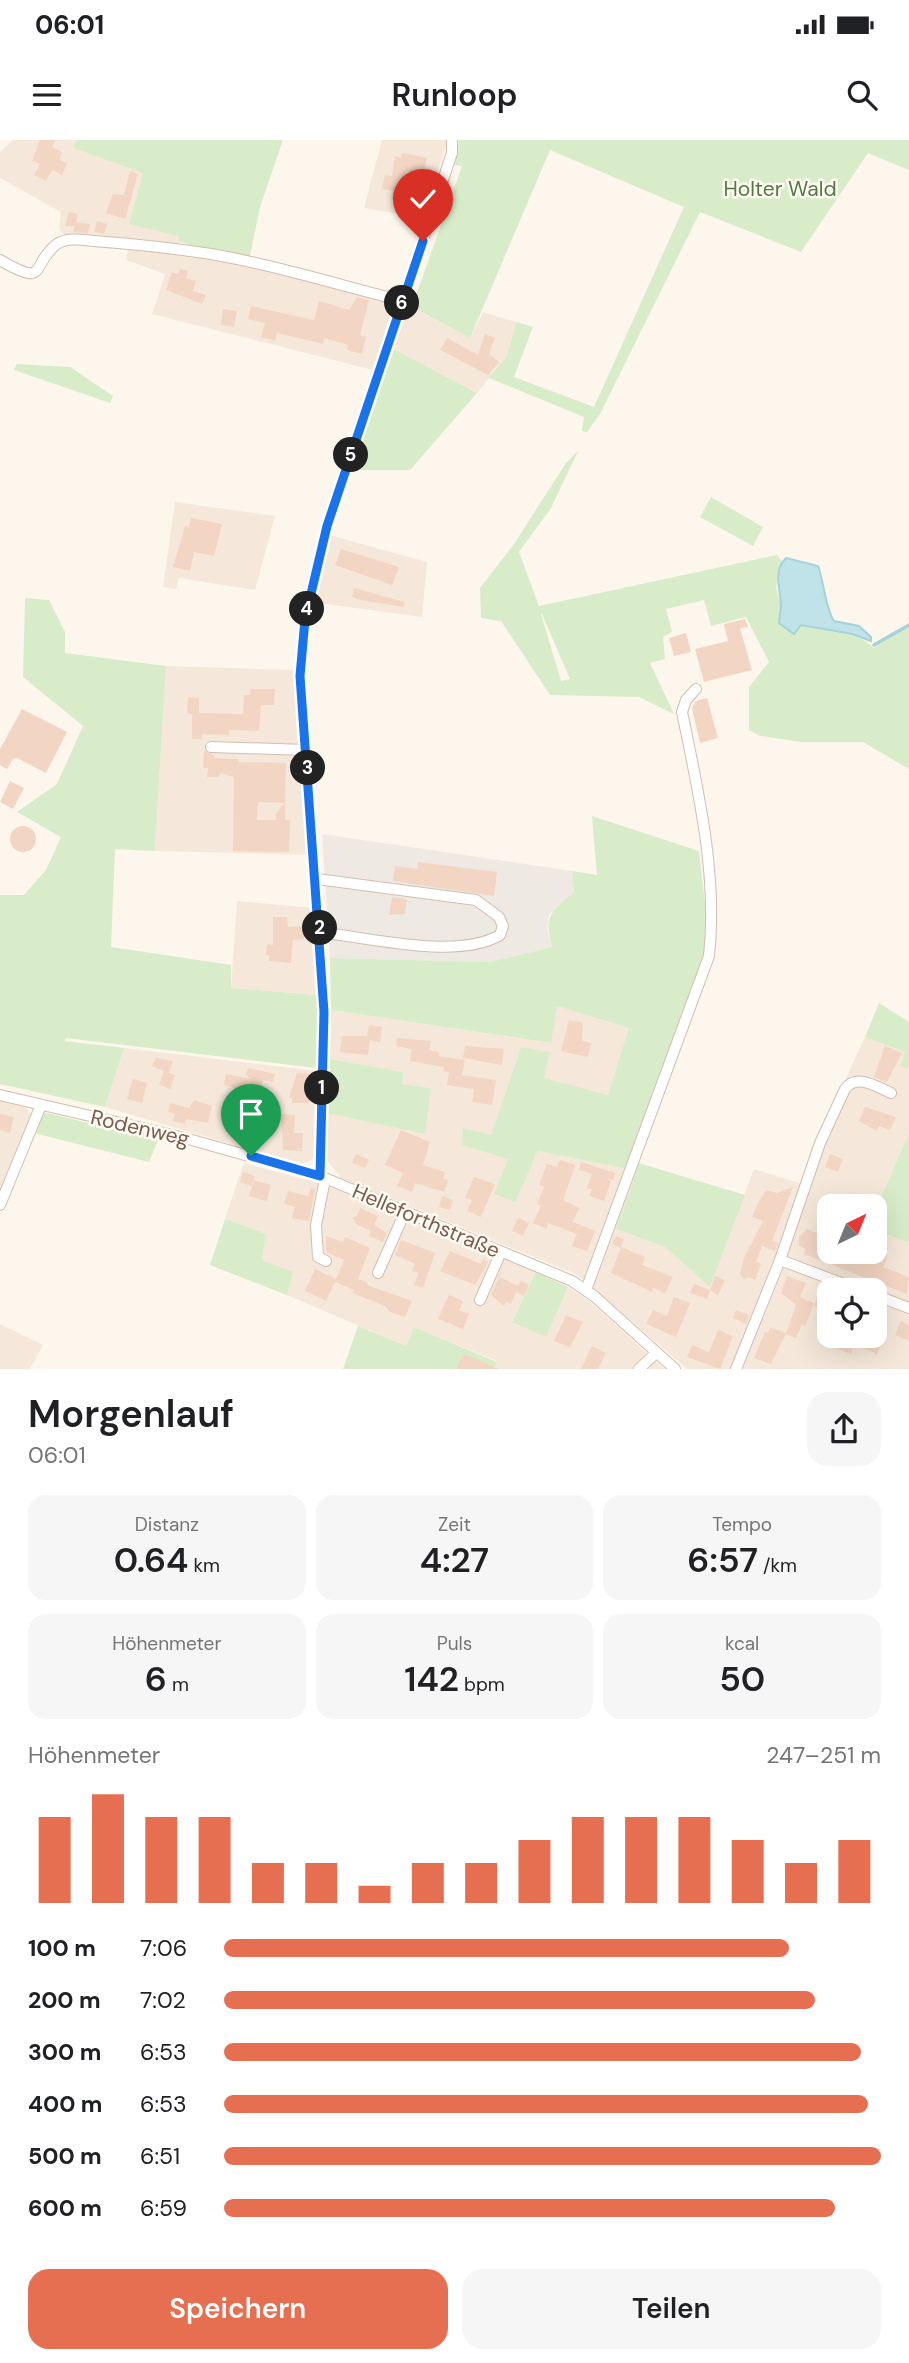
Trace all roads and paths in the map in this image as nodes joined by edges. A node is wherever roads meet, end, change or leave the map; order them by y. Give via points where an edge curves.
1 (452, 140) edge
2 (0, 260) edge
3 (403, 301) junction
4 (696, 689) dead end
5 (211, 747) dead end
6 (306, 750) junction
7 (317, 879) junction
8 (320, 932) junction
9 (891, 1093) dead end
10 (0, 1095) edge
11 (41, 1105) junction
12 (322, 1177) junction
13 (0, 1205) edge
14 (405, 1212) junction
15 (502, 1252) junction
16 (780, 1259) junction
17 (326, 1261) dead end
18 (378, 1273) dead end
19 (829, 1278) edge
20 (586, 1290) junction
21 (480, 1300) dead end
22 (887, 1300) edge
23 (909, 1308) edge
24 (656, 1353) junction
25 (639, 1369) edge
26 (674, 1369) edge
27 (736, 1369) edge

1 - 3 street via 452,153
2 - 3 street via 32,274 62,242 116,243 212,254
3 - 6 street via 310,589 300,676
4 - 20 street via 682,712 708,864 709,956
5 - 6 street
6 - 7 street
7 - 8 street
7 - 8 street via 476,900 503,926 500,935 489,942 450,948
8 - 12 street
9 - 16 street via 858,1080 849,1084 822,1135
10 - 11 street, Rodenweg
11 - 12 street, Rodenweg via 181,1137
11 - 13 street
12 - 14 street, Helleforthstraße
12 - 17 street via 316,1225 318,1257
14 - 15 street, Helleforthstraße
14 - 18 street
15 - 20 street, Helleforthstraße
15 - 21 street
16 - 19 street
16 - 27 street
20 - 24 street, Helleforthstraße
22 - 23 street
24 - 25 street
24 - 26 street, Helleforthstraße

